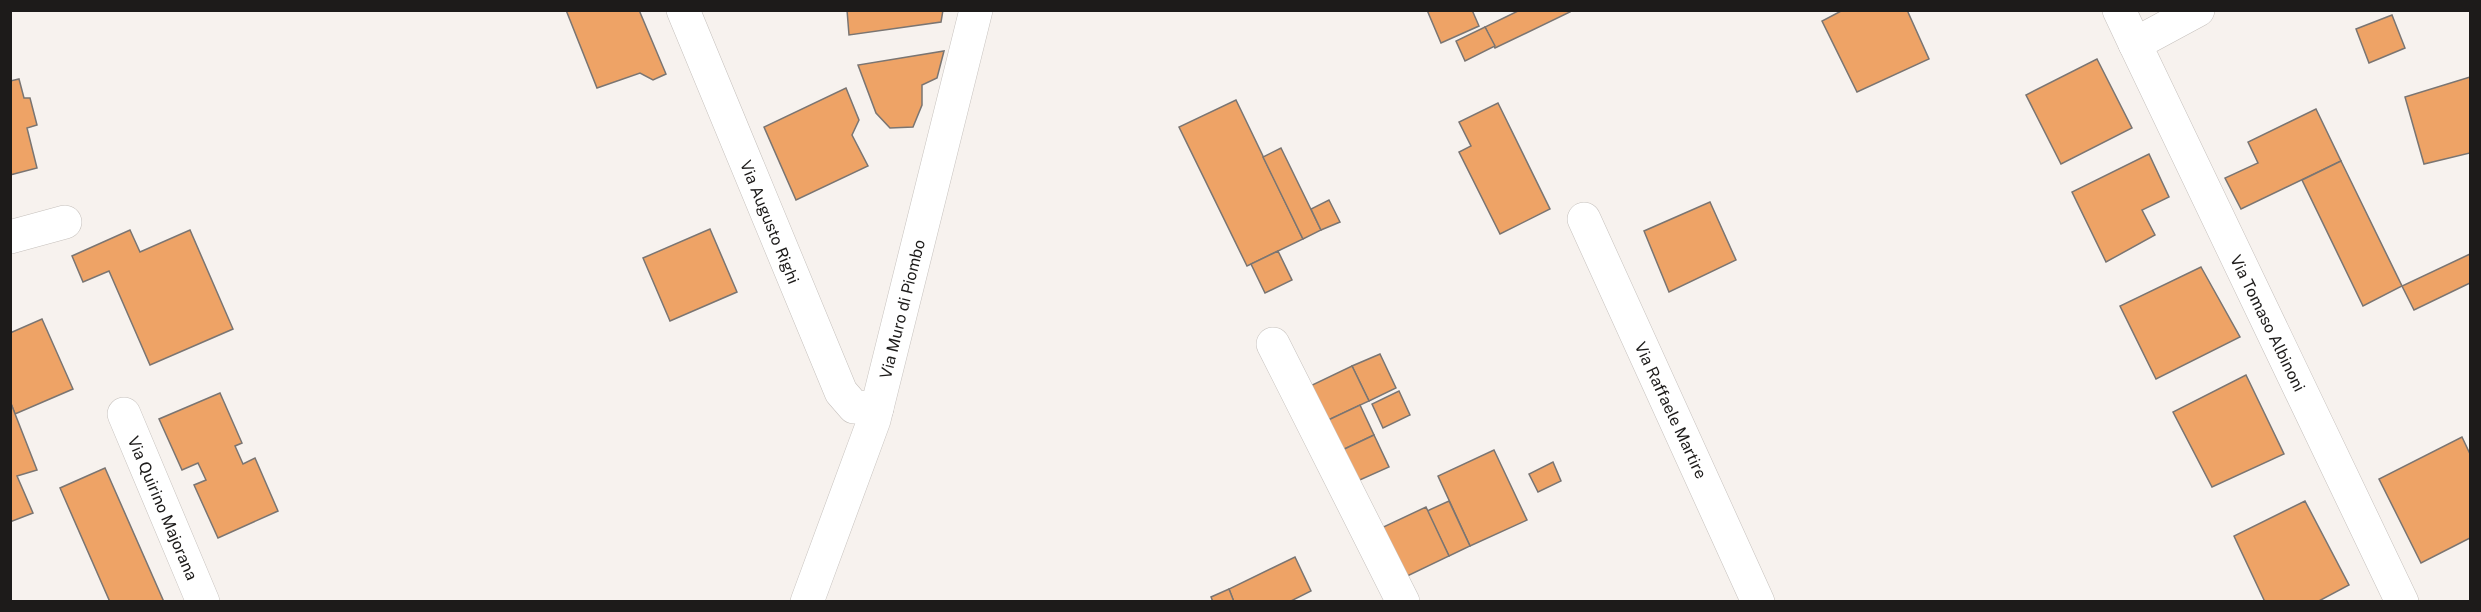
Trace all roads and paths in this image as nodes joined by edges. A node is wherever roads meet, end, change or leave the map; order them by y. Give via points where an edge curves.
1 (683, 10) edge
2 (976, 10) edge
3 (2119, 10) edge
4 (2198, 10) edge
5 (2135, 44) junction
6 (1584, 219) dead end
7 (65, 222) dead end
8 (10, 237) edge
9 (1273, 344) dead end
10 (877, 408) junction
11 (124, 414) dead end
12 (203, 602) edge
13 (807, 602) edge
14 (1403, 602) edge
15 (1758, 602) edge
16 (2402, 602) edge

1 - 10 street, Via Augusto Righi via 841,392 854,408
2 - 10 street, Via Muro di Piombo
3 - 5 street, Via Tomaso Albinoni
4 - 5 street
5 - 16 street, Via Tomaso Albinoni
6 - 15 street, Via Raffaele Martire
7 - 8 street
9 - 14 street
10 - 13 street, Via Muro di Piombo
11 - 12 street, Via Quirino Majorana

